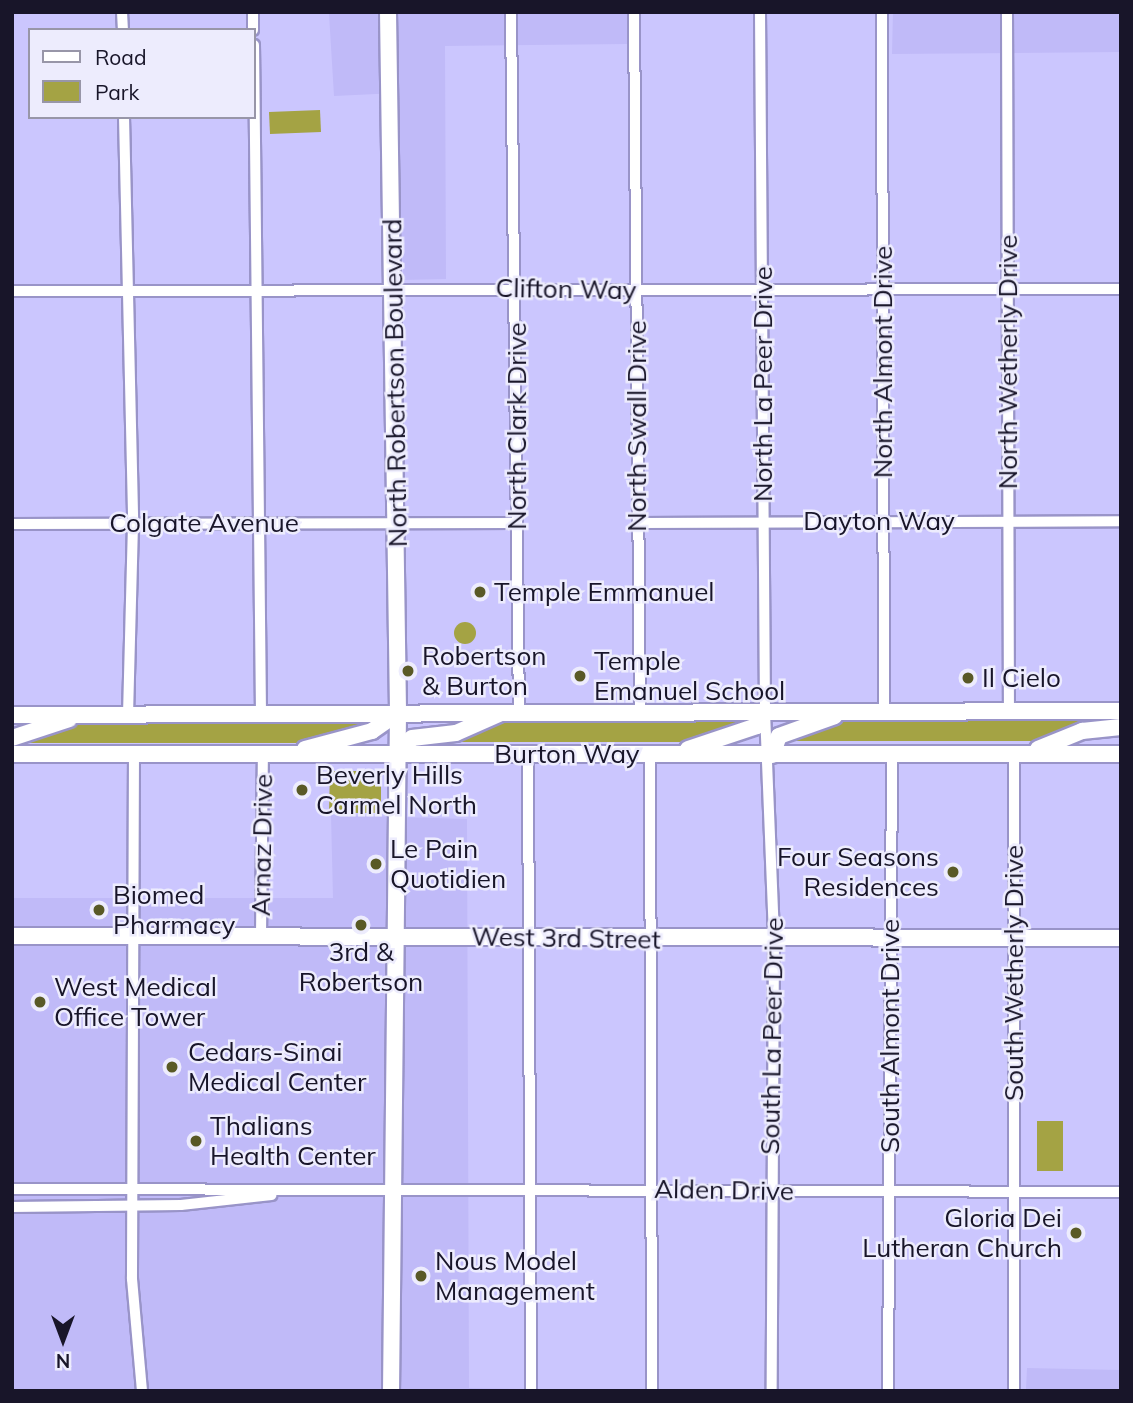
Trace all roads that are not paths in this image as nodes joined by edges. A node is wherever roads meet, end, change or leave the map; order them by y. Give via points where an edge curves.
1 (388, 12) edge
2 (511, 12) edge
3 (634, 12) edge
4 (760, 12) edge
5 (882, 12) edge
6 (1007, 12) edge
7 (124, 119) edge
8 (256, 119) edge
9 (395, 286) junction
10 (516, 288) junction
11 (883, 288) junction
12 (259, 289) junction
13 (764, 289) junction
14 (1008, 289) junction
15 (1121, 289) edge
16 (12, 290) edge
17 (128, 290) junction
18 (637, 290) junction
19 (884, 520) junction
20 (763, 521) junction
21 (1121, 521) edge
22 (1008, 522) junction
23 (262, 523) junction
24 (396, 523) junction
25 (517, 523) junction
26 (638, 523) junction
27 (12, 524) edge
28 (133, 524) junction
29 (1121, 711) edge
30 (765, 712) junction
31 (847, 712) junction
32 (884, 712) junction
33 (1009, 712) junction
34 (398, 713) junction
35 (501, 713) junction
36 (519, 713) junction
37 (640, 713) junction
38 (128, 714) junction
39 (261, 714) junction
40 (12, 715) edge
41 (81, 715) junction
42 (1121, 726) edge
43 (12, 738) edge
44 (134, 752) junction
45 (263, 753) junction
46 (293, 753) junction
47 (1018, 753) junction
48 (12, 754) edge
49 (528, 754) junction
50 (650, 754) junction
51 (672, 754) junction
52 (892, 754) junction
53 (1121, 754) edge
54 (772, 755) junction
55 (396, 760) junction
56 (12, 936) edge
57 (131, 936) junction
58 (261, 936) junction
59 (395, 936) junction
60 (529, 937) junction
61 (774, 938) junction
62 (1014, 938) junction
63 (1121, 938) edge
64 (650, 939) junction
65 (891, 939) junction
66 (12, 1189) edge
67 (46, 1189) junction
68 (326, 1189) junction
69 (651, 1189) junction
70 (132, 1190) junction
71 (393, 1190) junction
72 (531, 1190) junction
73 (771, 1191) junction
74 (889, 1192) junction
75 (1013, 1192) junction
76 (1121, 1192) edge
77 (15, 1207) edge
78 (132, 1207) junction
79 (142, 1391) edge
80 (391, 1391) edge
81 (531, 1391) edge
82 (652, 1391) edge
83 (772, 1391) edge
84 (888, 1391) edge
85 (1014, 1391) edge

1 - 9 main road, North Robertson Boulevard
2 - 10 street, North Clark Drive
3 - 18 street, North Swall Drive
4 - 13 street, North La Peer Drive
5 - 11 street, North Almont Drive
6 - 14 street, North Wetherly Drive
7 - 17 street
8 - 12 street
9 - 10 street, Clifton Way
9 - 12 street, Clifton Way
9 - 24 main road, North Robertson Boulevard
10 - 18 street, Clifton Way
10 - 25 street, North Clark Drive
11 - 13 street, Clifton Way
11 - 14 street, Clifton Way
11 - 19 street, North Almont Drive
12 - 17 street, Clifton Way
12 - 23 street
13 - 18 street, Clifton Way
13 - 20 street, North La Peer Drive
14 - 15 street, Clifton Way
14 - 22 street, North Wetherly Drive
16 - 17 street, Clifton Way
17 - 28 street
18 - 26 street, North Swall Drive
19 - 20 street, Dayton Way
19 - 22 street, Dayton Way
19 - 32 street, North Almont Drive
20 - 26 street, Dayton Way
20 - 30 street, North La Peer Drive
21 - 22 street, Dayton Way
22 - 33 street, North Wetherly Drive
23 - 24 street, Colgate Avenue
23 - 28 street, Colgate Avenue
23 - 39 street
24 - 25 street
24 - 34 main road, North Robertson Boulevard
25 - 36 street, North Clark Drive
26 - 37 street, North Swall Drive
27 - 28 street, Colgate Avenue
28 - 38 street
29 - 33 main road, Burton Way
30 - 31 main road, Burton Way
30 - 37 main road, Burton Way
30 - 51 main road via 757,726
30 - 54 street, North La Peer Drive
31 - 32 main road, Burton Way
31 - 54 main road via 779,736
32 - 33 main road, Burton Way
34 - 35 main road, Burton Way
34 - 39 main road, Burton Way
34 - 46 main road via 372,731
34 - 55 main road, North Robertson Boulevard
35 - 36 main road, Burton Way
35 - 55 main road via 457,733 412,738
36 - 37 main road, Burton Way
38 - 39 main road, Burton Way
38 - 41 main road, Burton Way
40 - 41 main road, Burton Way
41 - 43 main road
42 - 47 main road via 1082,731
44 - 45 main road, Burton Way
44 - 48 main road, Burton Way
44 - 57 street
45 - 46 main road, Burton Way
45 - 58 street, Arnaz Drive
46 - 55 main road, Burton Way
47 - 52 main road, Burton Way
47 - 53 main road, Burton Way
47 - 62 street, South Wetherly Drive
49 - 50 main road, Burton Way
49 - 55 main road, Burton Way
49 - 60 street
50 - 51 main road, Burton Way
50 - 64 street
51 - 54 main road, Burton Way
52 - 54 main road, Burton Way
52 - 65 street, South Almont Drive
54 - 61 street, South La Peer Drive
55 - 59 main road, North Robertson Boulevard
56 - 57 main road, West 3rd Street
57 - 58 main road, West 3rd Street
57 - 70 street
58 - 59 main road, West 3rd Street
59 - 60 main road, West 3rd Street
59 - 71 main road, North Robertson Boulevard
60 - 64 main road, West 3rd Street
60 - 72 street
61 - 64 main road, West 3rd Street
61 - 65 main road, West 3rd Street
61 - 73 street, South La Peer Drive
62 - 63 main road, West 3rd Street
62 - 65 main road, West 3rd Street
62 - 75 street, South Wetherly Drive
64 - 69 street
65 - 74 street, South Almont Drive
66 - 67 street, Alden Drive
67 - 70 street, Alden Drive
67 - 77 street via 18,1198
68 - 70 street, Alden Drive
68 - 71 street, Alden Drive
68 - 78 street, Alden Drive
69 - 72 street, Alden Drive
69 - 73 street, Alden Drive
69 - 82 street
70 - 78 street
71 - 72 street, Alden Drive
71 - 80 main road, North Robertson Boulevard
72 - 81 street
73 - 74 street, Alden Drive
73 - 83 street
74 - 75 street, Alden Drive
74 - 84 street
75 - 76 street, Alden Drive
75 - 85 street
77 - 78 street, Alden Drive
78 - 79 street

